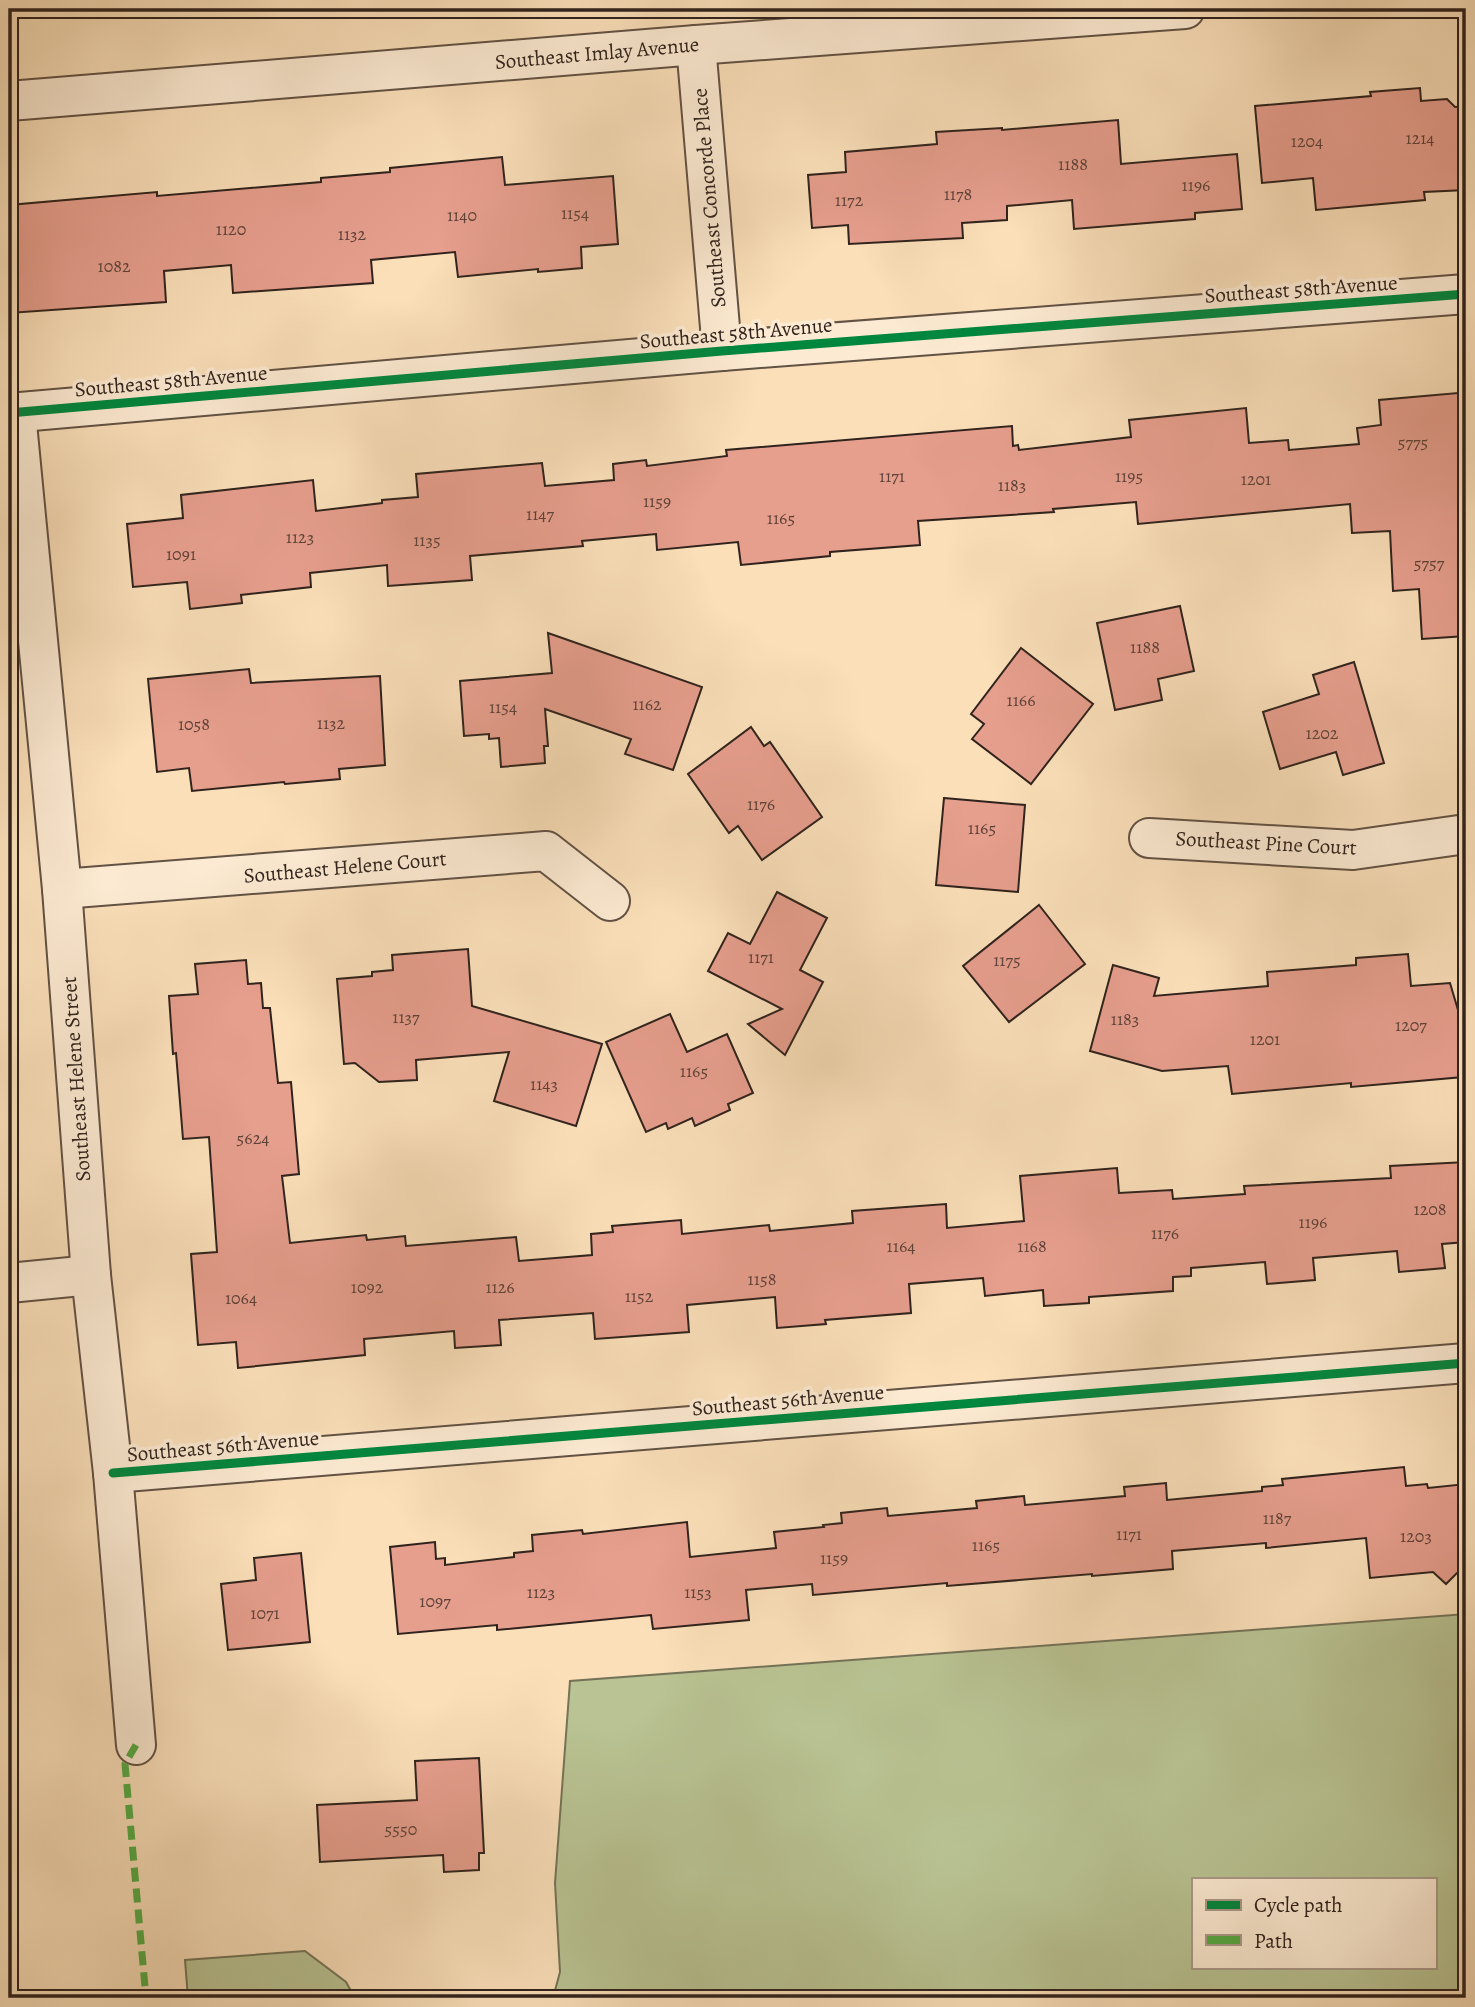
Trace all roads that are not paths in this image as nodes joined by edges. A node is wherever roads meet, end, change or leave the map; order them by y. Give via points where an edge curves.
1 (1185, 9) edge
2 (696, 45) junction
3 (9, 101) edge
4 (1466, 294) edge
5 (722, 351) junction
6 (12, 413) edge
7 (1466, 834) edge
8 (1149, 838) dead end
9 (62, 889) junction
10 (610, 901) dead end
11 (91, 1275) junction
12 (9, 1283) edge
13 (1466, 1363) edge
14 (113, 1473) junction
15 (136, 1745) dead end

1 - 2 street, Southeast Imlay Avenue
2 - 3 street, Southeast Imlay Avenue
2 - 5 street, Southeast Concorde Place
4 - 5 street, Southeast 58th Avenue
5 - 6 street, Southeast 58th Avenue
6 - 9 street, Southeast Helene Street
7 - 8 street, Southeast Pine Court via 1353,850
9 - 10 street, Southeast Helene Court via 546,851
9 - 11 street, Southeast Helene Street
11 - 12 street
11 - 14 street, Southeast Helene Street
13 - 14 street, Southeast 56th Avenue
14 - 15 street, Southeast Helene Street

